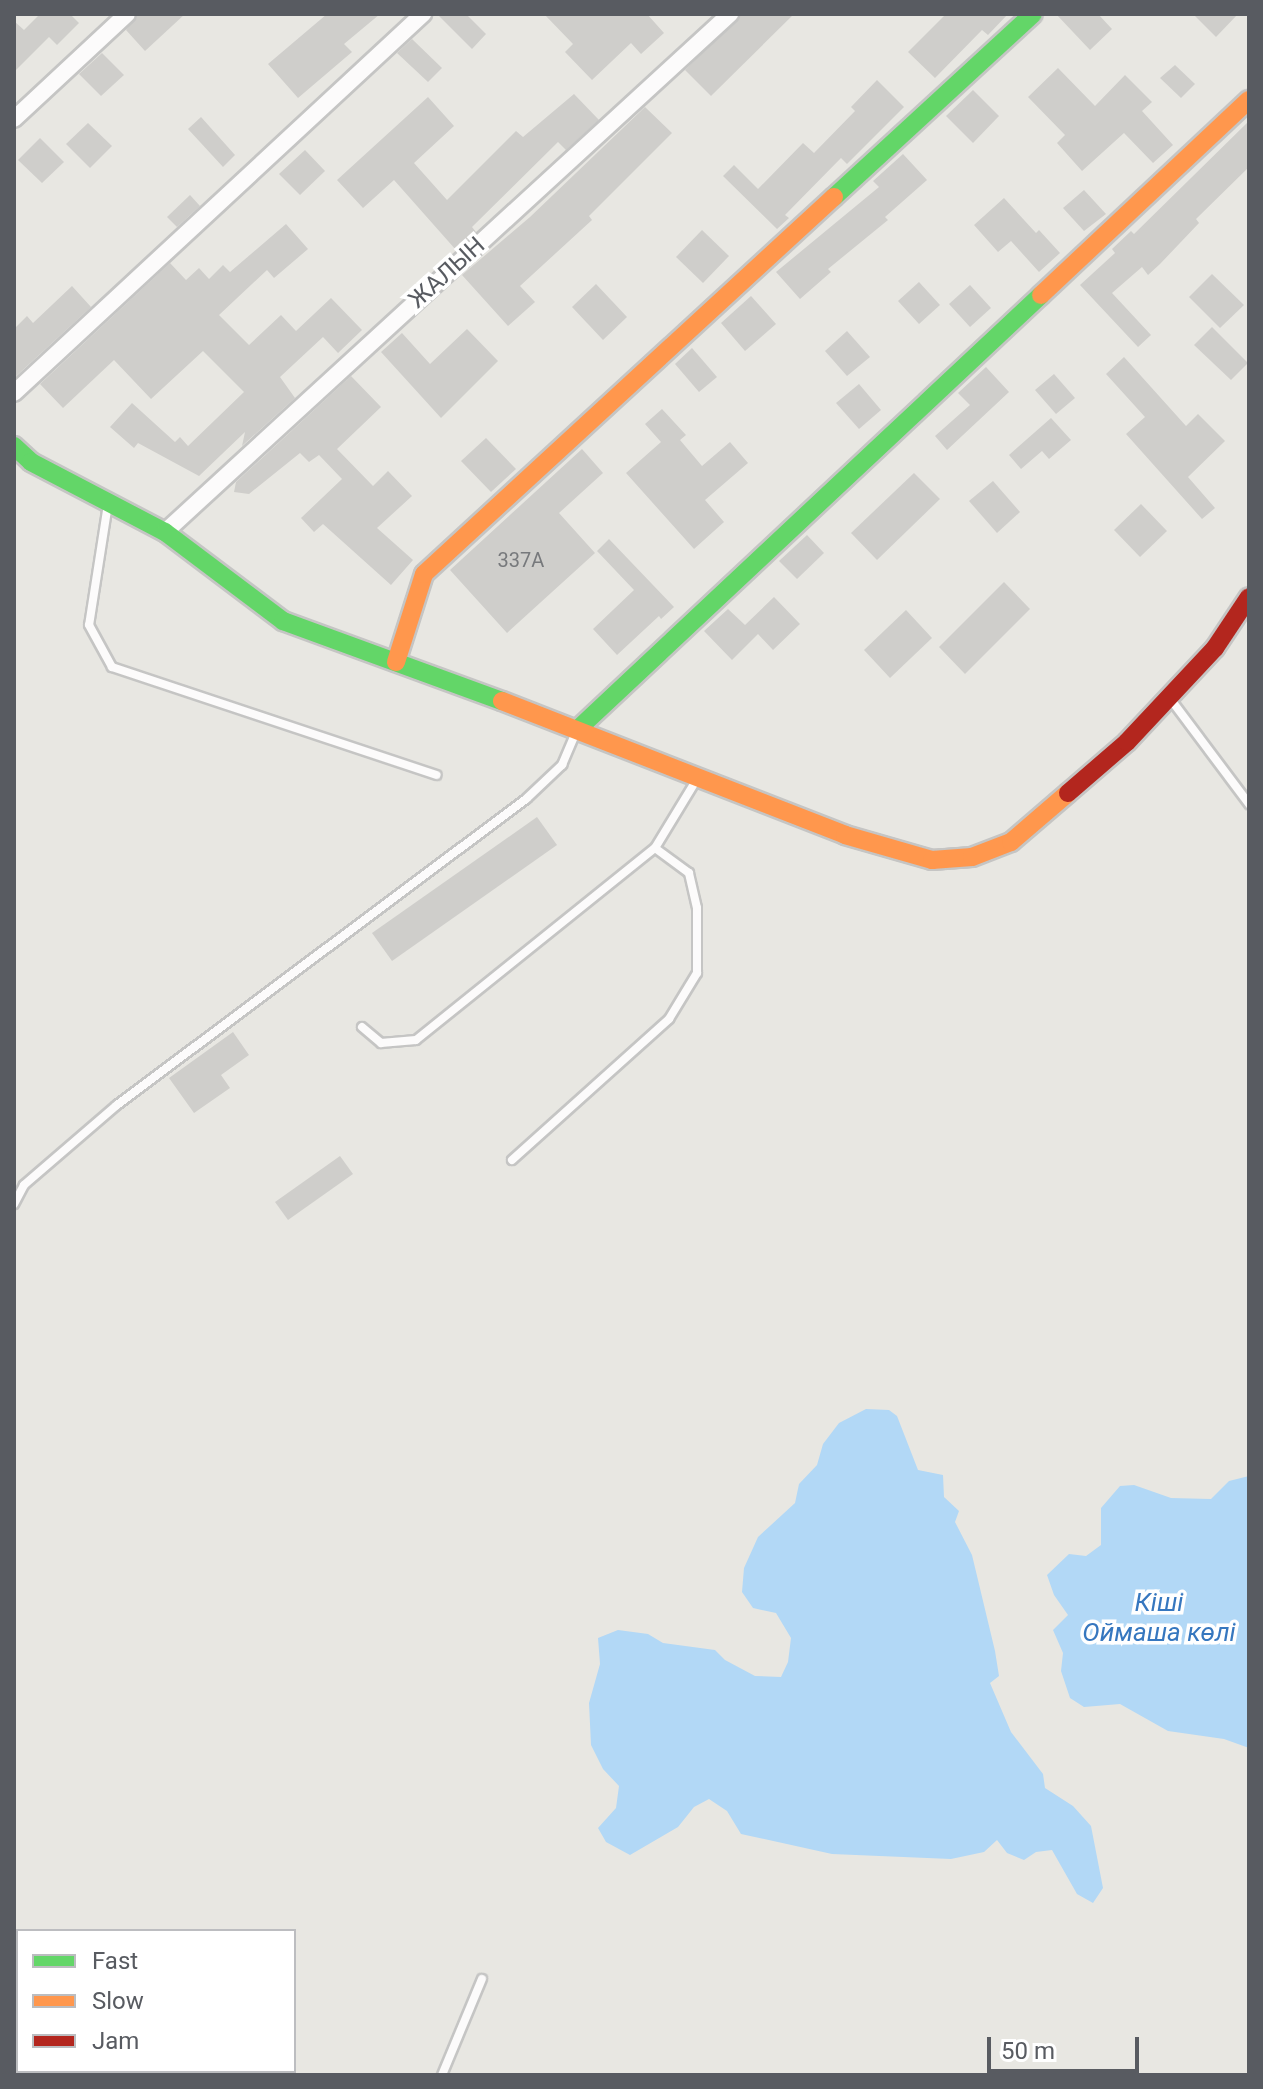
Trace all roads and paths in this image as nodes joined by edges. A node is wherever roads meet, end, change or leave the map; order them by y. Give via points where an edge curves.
1 (127, 14) edge
2 (423, 14) edge
3 (730, 14) edge
4 (1033, 14) edge
5 (1249, 100) edge
6 (14, 119) edge
7 (14, 393) edge
8 (14, 446) edge
9 (108, 501) junction
10 (165, 532) junction
11 (1249, 597) edge
12 (396, 662) junction
13 (1169, 697) junction
14 (578, 729) junction
15 (436, 775) dead end
16 (697, 778) junction
17 (1249, 804) edge
18 (655, 848) junction
19 (362, 1027) dead end
20 (512, 1160) dead end
21 (14, 1204) edge
22 (482, 1979) dead end
23 (442, 2075) edge

1 - 6 street
2 - 7 street
3 - 10 street, ЖАЛЫН
4 - 12 street via 424,574
5 - 14 street
8 - 9 street via 31,462
9 - 10 street
9 - 15 lane via 89,625 112,667
10 - 12 street via 283,621
11 - 13 street via 1215,648
12 - 14 street
13 - 16 street via 1127,742 1011,842 972,857 932,860 859,839
13 - 17 lane
14 - 16 street
14 - 21 lane via 562,765 526,799 117,1105 24,1185
16 - 18 lane
18 - 19 lane via 416,1040 381,1043
18 - 20 lane via 689,873 697,908 697,973 669,1019
22 - 23 lane

